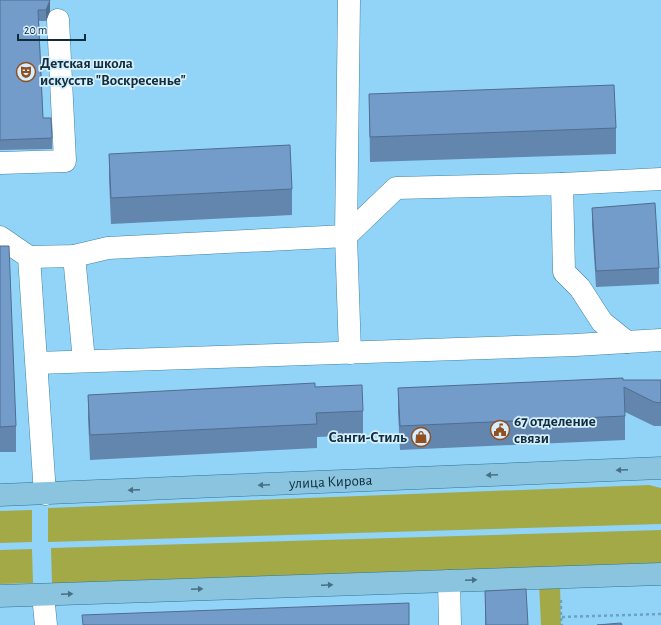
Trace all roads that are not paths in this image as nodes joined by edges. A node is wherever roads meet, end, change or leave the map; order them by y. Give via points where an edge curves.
1 (349, 0) edge
2 (58, 20) dead end
3 (0, 163) edge
4 (661, 179) edge
5 (562, 184) junction
6 (346, 236) junction
7 (0, 237) edge
8 (74, 256) junction
9 (29, 257) junction
10 (661, 340) edge
11 (627, 342) junction
12 (350, 353) junction
13 (84, 361) junction
14 (37, 363) junction
15 (661, 468) edge
16 (45, 494) junction
17 (0, 495) edge
18 (661, 574) edge
19 (449, 581) junction
20 (43, 595) junction
21 (0, 596) edge
22 (46, 625) edge
23 (450, 625) edge

1 - 6 lane
2 - 3 lane via 65,161
4 - 5 lane
5 - 6 lane via 396,188
5 - 11 lane via 564,272 580,288 602,322
6 - 8 lane via 108,248
6 - 12 lane
7 - 9 lane
8 - 9 lane
8 - 13 lane
9 - 14 lane
10 - 11 lane
11 - 12 lane
12 - 13 lane
13 - 14 lane
14 - 16 lane
15 -> 16 main road, улица Кирова
16 - 17 main road, улица Кирова
19 -> 18 main road
20 -> 19 main road
19 - 23 lane
20 - 21 main road
20 - 22 lane

